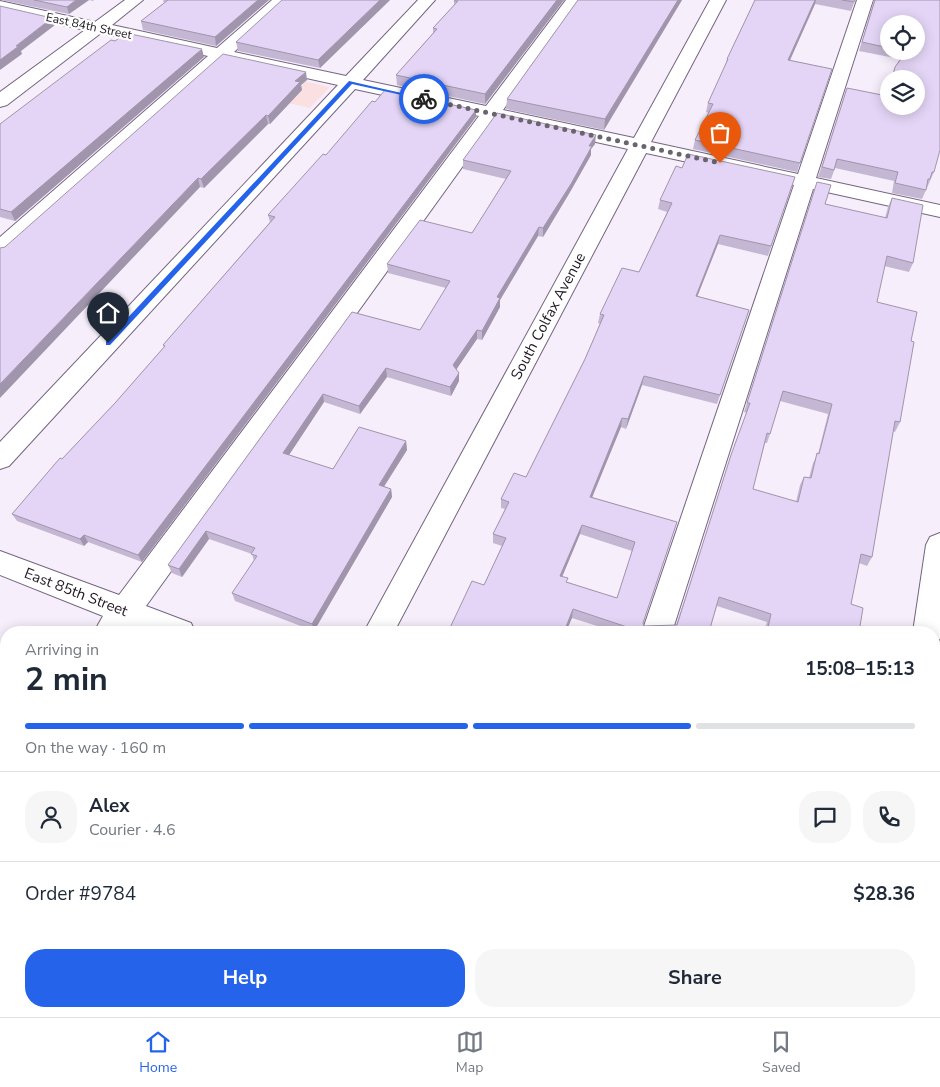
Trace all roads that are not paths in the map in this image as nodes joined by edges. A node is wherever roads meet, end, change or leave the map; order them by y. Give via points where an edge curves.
1 (135, 0) edge
2 (282, 0) edge
3 (427, 0) edge
4 (574, 0) edge
5 (718, 0) edge
6 (865, 0) edge
7 (0, 6) edge
8 (98, 28) junction
9 (221, 54) junction
10 (351, 83) junction
11 (0, 101) edge
12 (490, 113) junction
13 (640, 146) junction
14 (805, 182) junction
15 (940, 211) edge
16 (0, 249) edge
17 (0, 459) edge
18 (939, 556) edge
19 (0, 563) edge
20 (117, 622) edge
21 (142, 626) edge
22 (382, 626) edge
23 (659, 626) edge
24 (934, 626) edge

1 - 8 street
2 - 9 street
3 - 10 street
4 - 12 street
5 - 13 street, South Colfax Avenue
6 - 14 street
7 - 8 street, East 84th Street
8 - 9 street, East 84th Street
8 - 11 street
9 - 10 street, East 84th Street
9 - 16 street
10 - 12 street, East 84th Street
10 - 17 street
12 - 13 street, East 84th Street
12 - 20 street
13 - 14 street, East 84th Street
13 - 22 street, South Colfax Avenue
14 - 15 street, East 84th Street
14 - 23 street
18 - 24 street
19 - 20 street, East 85th Street
20 - 21 street, East 85th Street

